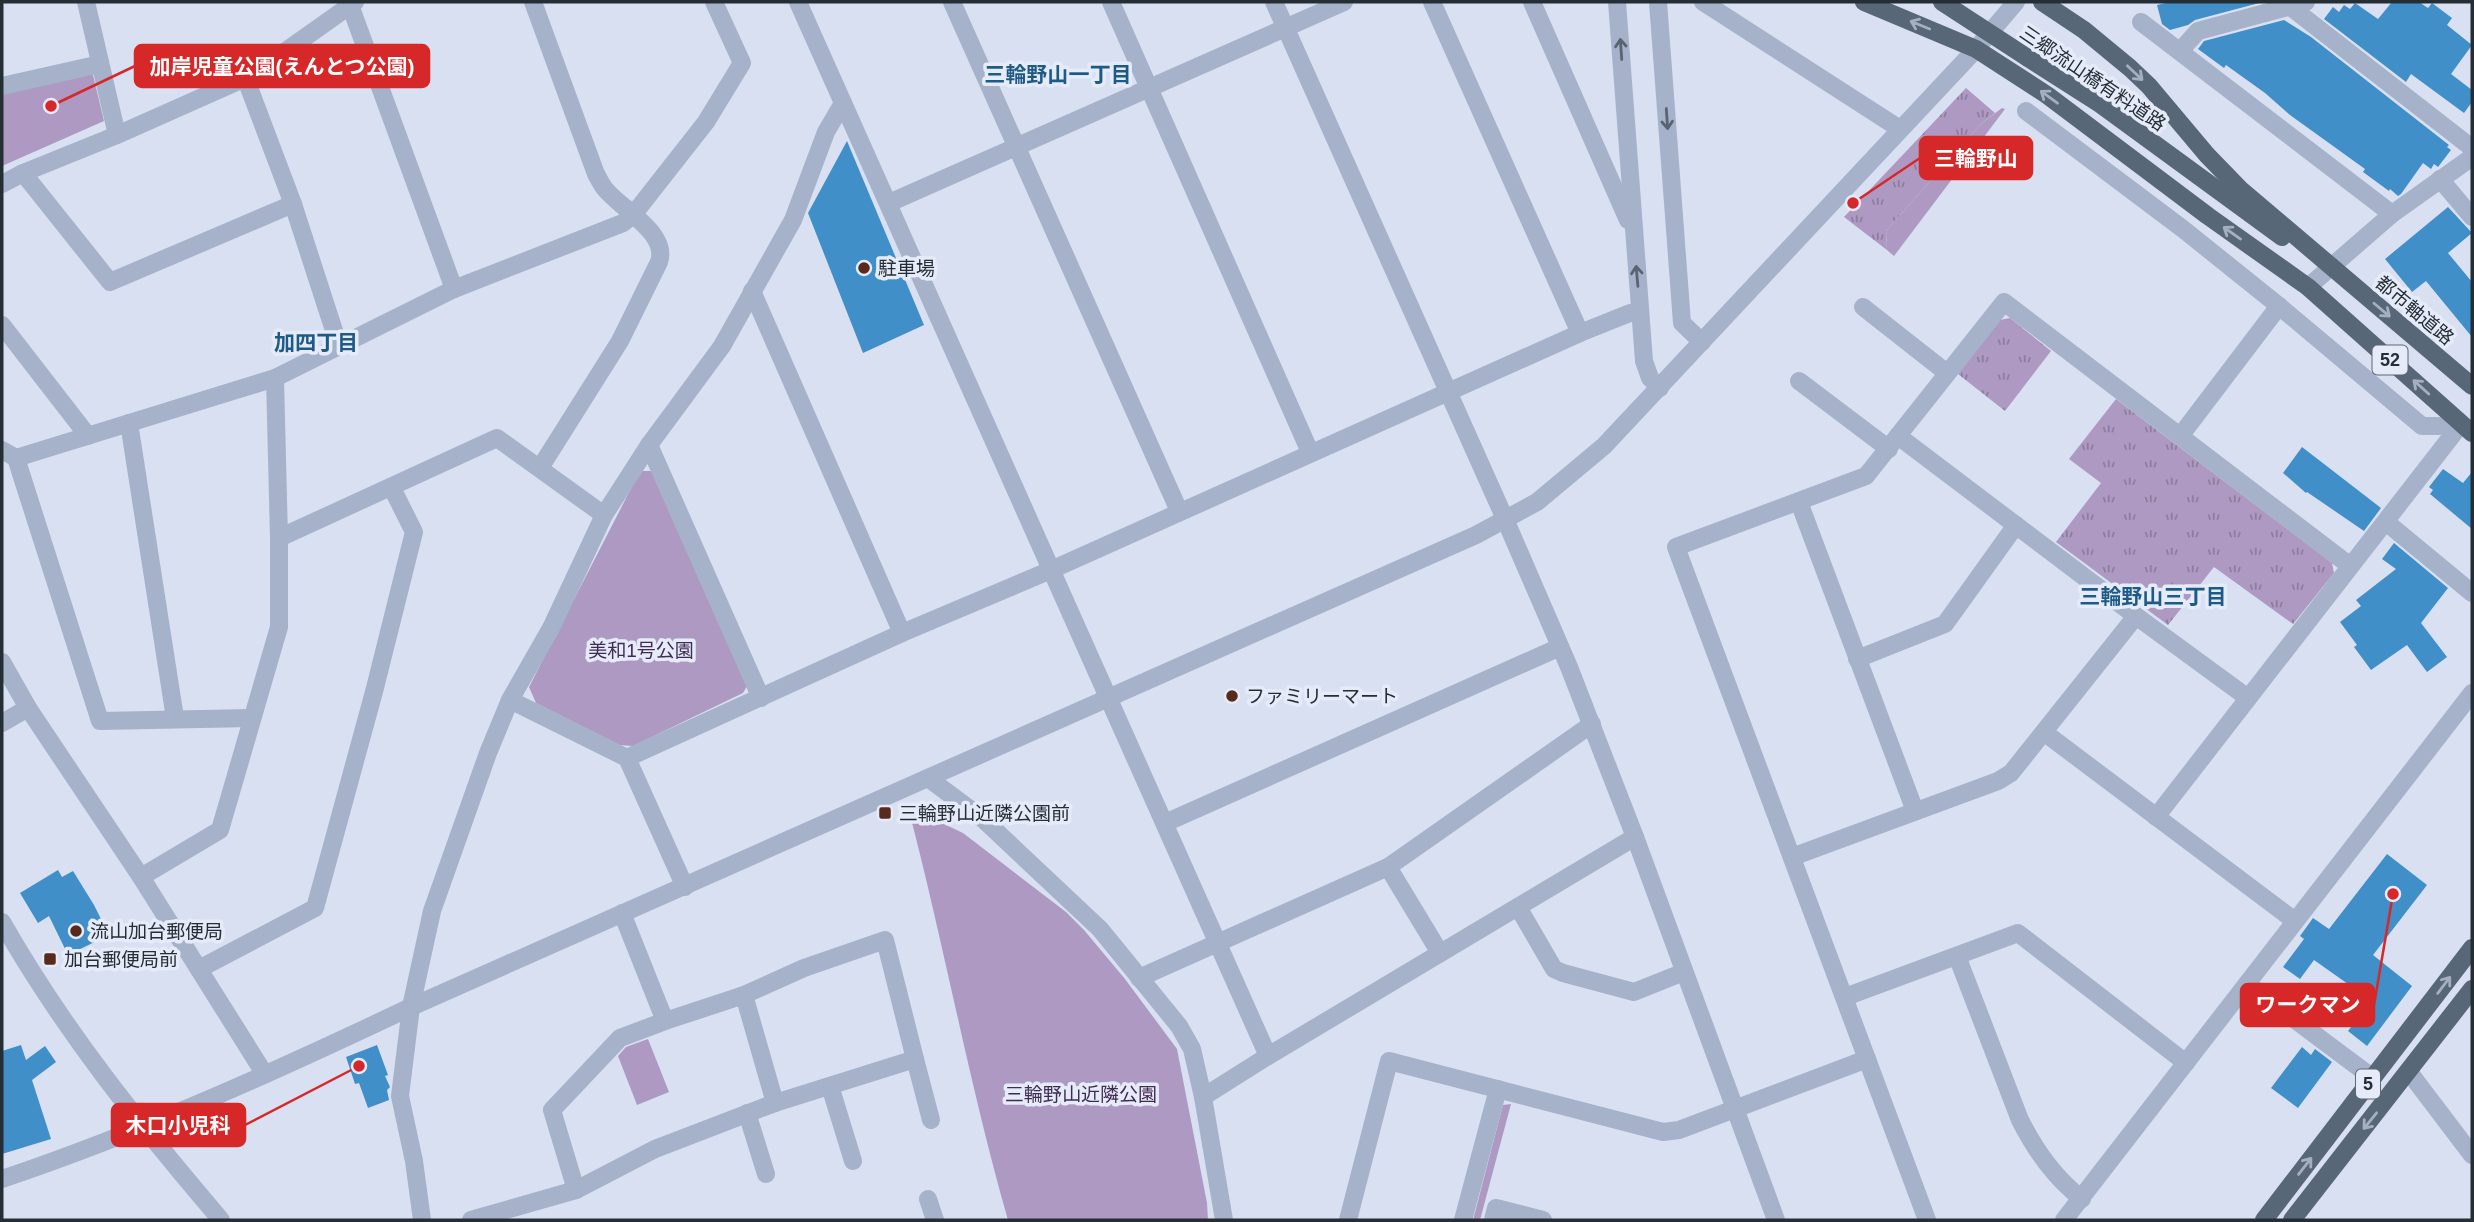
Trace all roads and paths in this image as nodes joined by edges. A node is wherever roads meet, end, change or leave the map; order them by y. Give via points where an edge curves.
1 (86, 2) edge
2 (533, 2) edge
3 (714, 2) edge
4 (798, 2) edge
5 (952, 2) edge
6 (1111, 2) edge
7 (1274, 2) edge
8 (1344, 2) edge
9 (1432, 2) edge
10 (1532, 2) edge
11 (1617, 2) edge
12 (1658, 2) edge
13 (1703, 2) edge
14 (1864, 2) edge
15 (1942, 2) edge
16 (2016, 2) edge
17 (2042, 2) edge
18 (2306, 2) edge
19 (352, 3) edge
20 (2288, 5) junction
21 (2141, 22) dead end
22 (1286, 27) junction
23 (1976, 49) junction
24 (2180, 51) junction
25 (100, 64) junction
26 (245, 77) junction
27 (2, 86) edge
28 (1149, 86) junction
29 (843, 103) junction
30 (2026, 111) dead end
31 (1900, 129) junction
32 (117, 135) junction
33 (1017, 146) junction
34 (2472, 148) edge
35 (2472, 157) edge
36 (2184, 167) junction
37 (23, 173) junction
38 (2440, 179) junction
39 (2, 184) edge
40 (889, 203) junction
41 (293, 204) junction
42 (2392, 214) junction
43 (633, 215) junction
44 (2472, 217) edge
45 (1633, 232) junction
46 (2330, 266) junction
47 (2308, 287) junction
48 (454, 289) junction
49 (752, 291) junction
50 (2279, 306) junction
51 (1863, 307) dead end
52 (1640, 313) junction
53 (2, 325) edge
54 (1580, 333) junction
55 (1702, 342) junction
56 (339, 346) junction
57 (1947, 373) junction
58 (275, 378) junction
59 (1799, 381) dead end
60 (2472, 386) edge
61 (1660, 388) junction
62 (1448, 393) junction
63 (129, 423) junction
64 (2440, 426) dead end
65 (2467, 428) edge
66 (2181, 435) junction
67 (88, 436) junction
68 (1894, 442) junction
69 (649, 445) junction
70 (1310, 452) junction
71 (9, 454) edge
72 (540, 468) junction
73 (392, 488) junction
74 (1798, 502) junction
75 (1179, 511) junction
76 (604, 515) junction
77 (1505, 519) junction
78 (2386, 522) junction
79 (2016, 525) junction
80 (279, 538) junction
81 (2350, 565) junction
82 (1051, 570) junction
83 (2472, 593) edge
84 (2136, 616) junction
85 (902, 632) junction
86 (1560, 647) junction
87 (1857, 659) junction
88 (2, 662) edge
89 (2472, 693) edge
90 (761, 698) junction
91 (1108, 698) junction
92 (2248, 698) junction
93 (510, 701) junction
94 (28, 708) junction
95 (175, 718) junction
96 (252, 718) junction
97 (2, 723) edge
98 (1592, 724) junction
99 (2045, 733) junction
100 (627, 758) junction
101 (928, 778) junction
102 (1915, 811) junction
103 (2156, 817) junction
104 (1165, 823) junction
105 (1635, 837) junction
106 (1792, 857) junction
107 (1388, 867) junction
108 (141, 877) junction
109 (685, 887) junction
110 (1518, 907) junction
111 (622, 913) junction
112 (2295, 921) junction
113 (2, 922) edge
114 (1216, 942) junction
115 (2472, 948) edge
116 (1440, 953) junction
117 (1957, 956) junction
118 (199, 969) junction
119 (1684, 972) junction
120 (1139, 978) junction
121 (2247, 985) junction
122 (2472, 989) edge
123 (744, 995) junction
124 (1845, 997) junction
125 (411, 1007) junction
126 (665, 1021) junction
127 (1268, 1056) junction
128 (915, 1059) junction
129 (1867, 1059) junction
130 (2186, 1063) junction
131 (2409, 1072) junction
132 (264, 1073) junction
133 (2373, 1078) junction
134 (830, 1086) junction
135 (1498, 1089) junction
136 (1203, 1097) junction
137 (775, 1102) junction
138 (1735, 1110) junction
139 (747, 1114) junction
140 (931, 1120) dead end
141 (142, 1127) junction
142 (2472, 1155) edge
143 (853, 1161) dead end
144 (766, 1174) dead end
145 (2, 1179) edge
146 (576, 1190) junction
147 (928, 1199) dead end
148 (2082, 1199) junction
149 (221, 1220) edge
150 (422, 1220) edge
151 (471, 1220) edge
152 (935, 1220) edge
153 (1224, 1220) edge
154 (1348, 1220) edge
155 (1464, 1220) edge
156 (1493, 1220) edge
157 (1543, 1220) edge
158 (1776, 1220) edge
159 (1927, 1220) edge
160 (2064, 1220) edge
161 (2264, 1220) edge
162 (2292, 1220) edge

1 - 25 street
2 - 43 street via 596,174
3 - 43 street via 742,63 706,122
4 - 29 street
5 - 33 street
6 - 28 street
7 - 22 street
8 - 22 street
9 - 54 street
10 - 45 street
45 -> 11 street
12 -> 55 street via 1682,323
13 - 31 street
23 -> 14 main road
15 - 36 main road, 三郷流山橋有料道路 / 52, bridge via 2100,104
16 - 23 street
17 -> 46 main road via 2130,68 2240,189
18 - 20 street
19 - 26 street
19 - 48 street
20 - 24 street via 2199,31
20 - 34 street
21 - 24 street
22 - 28 street
22 - 62 street
23 - 31 street
47 -> 23 main road via 2047,95
24 - 42 street
25 - 27 street
25 - 32 street
26 - 32 street
26 - 41 street
28 - 33 street
28 - 70 street
29 - 40 street
29 - 49 street via 826,132 793,220
30 - 50 street
31 - 55 street
32 - 37 street
33 - 40 street
33 - 75 street
35 - 38 street
36 - 46 main road, 三郷流山橋有料道路 / 52 via 2266,227
36 - 47 main road, 三郷流山橋有料道路 / 52 via 2261,236
37 - 39 street
37 - 41 street via 110,282
38 - 42 street
38 - 44 street
40 - 82 street
41 - 56 street
42 - 46 street
43 - 48 street via 610,230
43 - 72 street via 658,241 660,260 620,341
52 -> 45 street
46 - 47 street
46 -> 60 main road, 都市軸道路 / 52
65 -> 47 main road, 52
48 - 56 street
49 - 69 street via 722,346
49 - 85 street
50 - 64 street via 2422,426
50 - 66 street
51 - 57 street
52 - 54 street
52 - 61 street via 1644,361 1650,378
53 - 67 street
54 - 62 street
55 - 61 street
56 - 58 street
57 - 66 street via 2004,302
57 - 68 street
58 - 63 street
58 - 80 street
59 - 68 street
61 - 77 street via 1561,483
62 - 70 street
62 - 77 street
63 - 67 street
63 - 95 street
65 - 78 street
66 - 81 street
67 - 71 street
68 - 74 street via 1866,476
68 - 79 street
69 - 76 street
69 - 90 street
70 - 75 street
71 - 95 street via 100,721
72 - 73 street via 497,438
72 - 76 street
73 - 80 street
73 - 118 street via 414,532 315,908
74 - 87 street
74 - 106 street via 1676,547
75 - 82 street
76 - 93 street via 551,628
77 - 86 street
77 - 91 street
78 - 81 street
78 - 83 street
79 - 84 street
79 - 87 street via 1945,624
80 - 96 street via 279,627
81 - 92 street
82 - 85 street
82 - 91 street
84 - 92 street
84 - 99 street
85 - 90 street
86 - 98 street
86 - 104 street
87 - 102 street
88 - 94 street
89 - 112 street
90 - 100 street
91 - 101 street
91 - 104 street
92 - 103 street
93 - 100 street
93 - 125 street via 432,911
94 - 97 street
94 - 108 street
95 - 96 street
96 - 108 street via 220,830
98 - 105 street
98 - 107 street
99 - 102 street via 2011,773 1998,781
99 - 103 street
100 - 109 street
101 - 109 street
101 - 120 street via 983,819 1100,929
102 - 106 street
103 - 112 street
104 - 114 street
105 - 110 street
105 - 119 street
106 - 124 street
107 - 114 street
107 - 116 street
108 - 118 street
109 - 111 street
110 - 116 street
110 - 119 street via 1554,969 1563,973 1633,992
111 - 125 street
111 - 126 street
112 - 121 street
113 - 141 street via 53,1004
114 - 120 street
114 - 127 street
133 -> 115 main road, 5
116 - 127 street
117 - 124 street
117 - 130 street via 2018,933
117 - 148 street via 2029,1138 2056,1176
118 - 132 street
119 - 138 street
120 - 136 street via 1192,1049
121 - 130 street
121 - 133 street
122 - 131 main road, 5
123 - 126 street
123 - 128 street via 885,940
123 - 137 street
124 - 129 street
125 - 132 street
125 - 150 street via 400,1096
126 - 146 street via 620,1038 552,1110
127 - 136 street
128 - 134 street
128 - 140 street
129 - 138 street
129 - 159 street
130 - 148 street
131 - 142 street
131 -> 162 main road, 5
132 - 141 street
161 -> 133 main road, 5
134 - 137 street
134 - 143 street
135 - 138 street via 1663,1132
135 - 154 street via 1389,1061
135 - 155 street
136 - 153 street
137 - 139 street
138 - 158 street
139 - 144 street
139 - 146 street via 655,1149
141 - 145 street
141 - 149 street
146 - 151 street
147 - 152 street
148 - 160 street
156 - 157 street via 1496,1208

